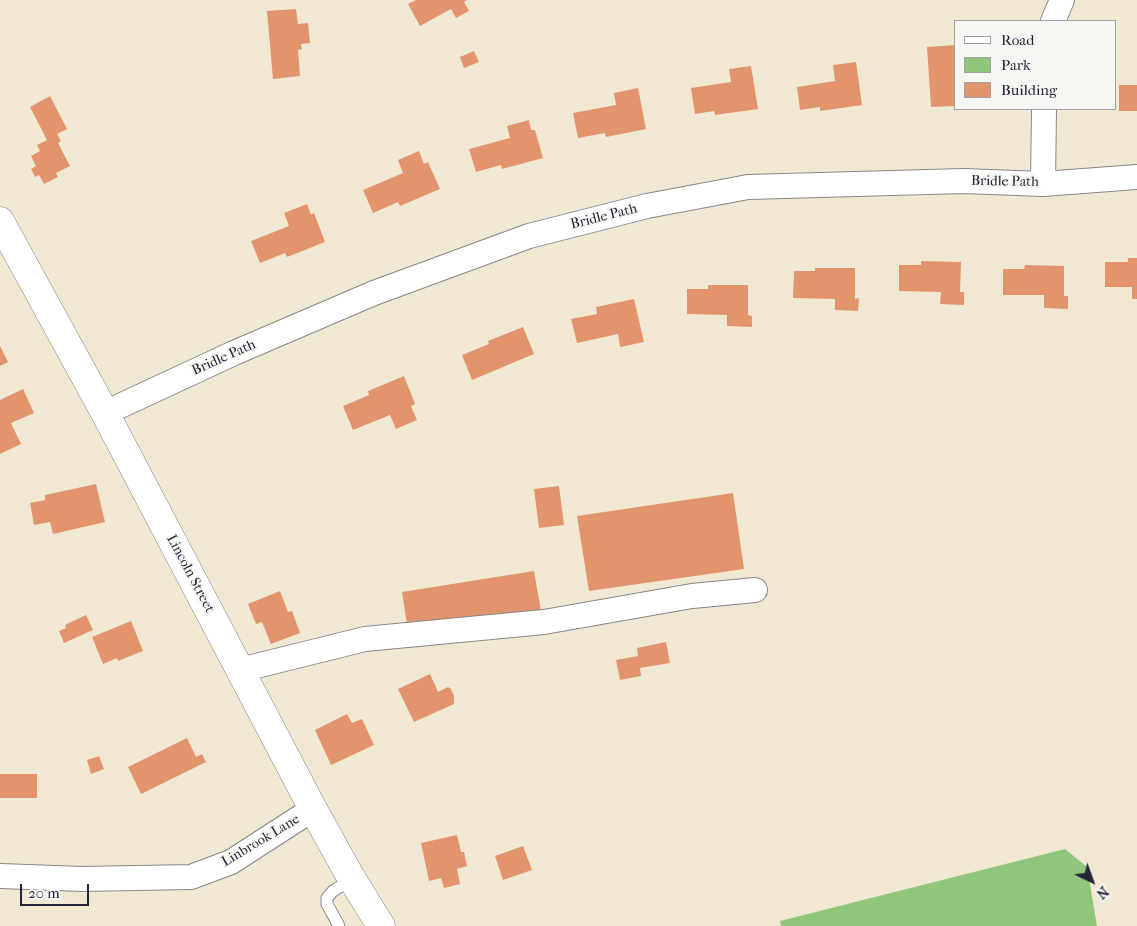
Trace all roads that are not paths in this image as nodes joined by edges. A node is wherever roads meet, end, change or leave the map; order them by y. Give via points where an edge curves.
1 (1062, 0) edge
2 (1053, 20) edge
3 (1044, 110) edge
4 (1137, 177) edge
5 (1043, 184) junction
6 (2, 228) edge
7 (105, 413) junction
8 (755, 590) dead end
9 (240, 670) junction
10 (313, 809) junction
11 (0, 876) edge
12 (352, 879) junction
13 (339, 926) edge
14 (381, 926) edge

1 - 2 street
3 - 5 street
4 - 5 street, Bridle Path
5 - 7 street, Bridle Path via 964,182 748,187 647,206 529,236 374,293
6 - 7 main road, Lincoln Street
7 - 9 main road, Lincoln Street
8 - 9 street via 692,596 544,622 365,639
9 - 10 main road, Lincoln Street
10 - 11 street, Linbrook Lane via 231,862 191,877 82,879
10 - 12 main road, Lincoln Street
12 - 13 lane via 328,898 327,904
12 - 14 main road, Lincoln Street

